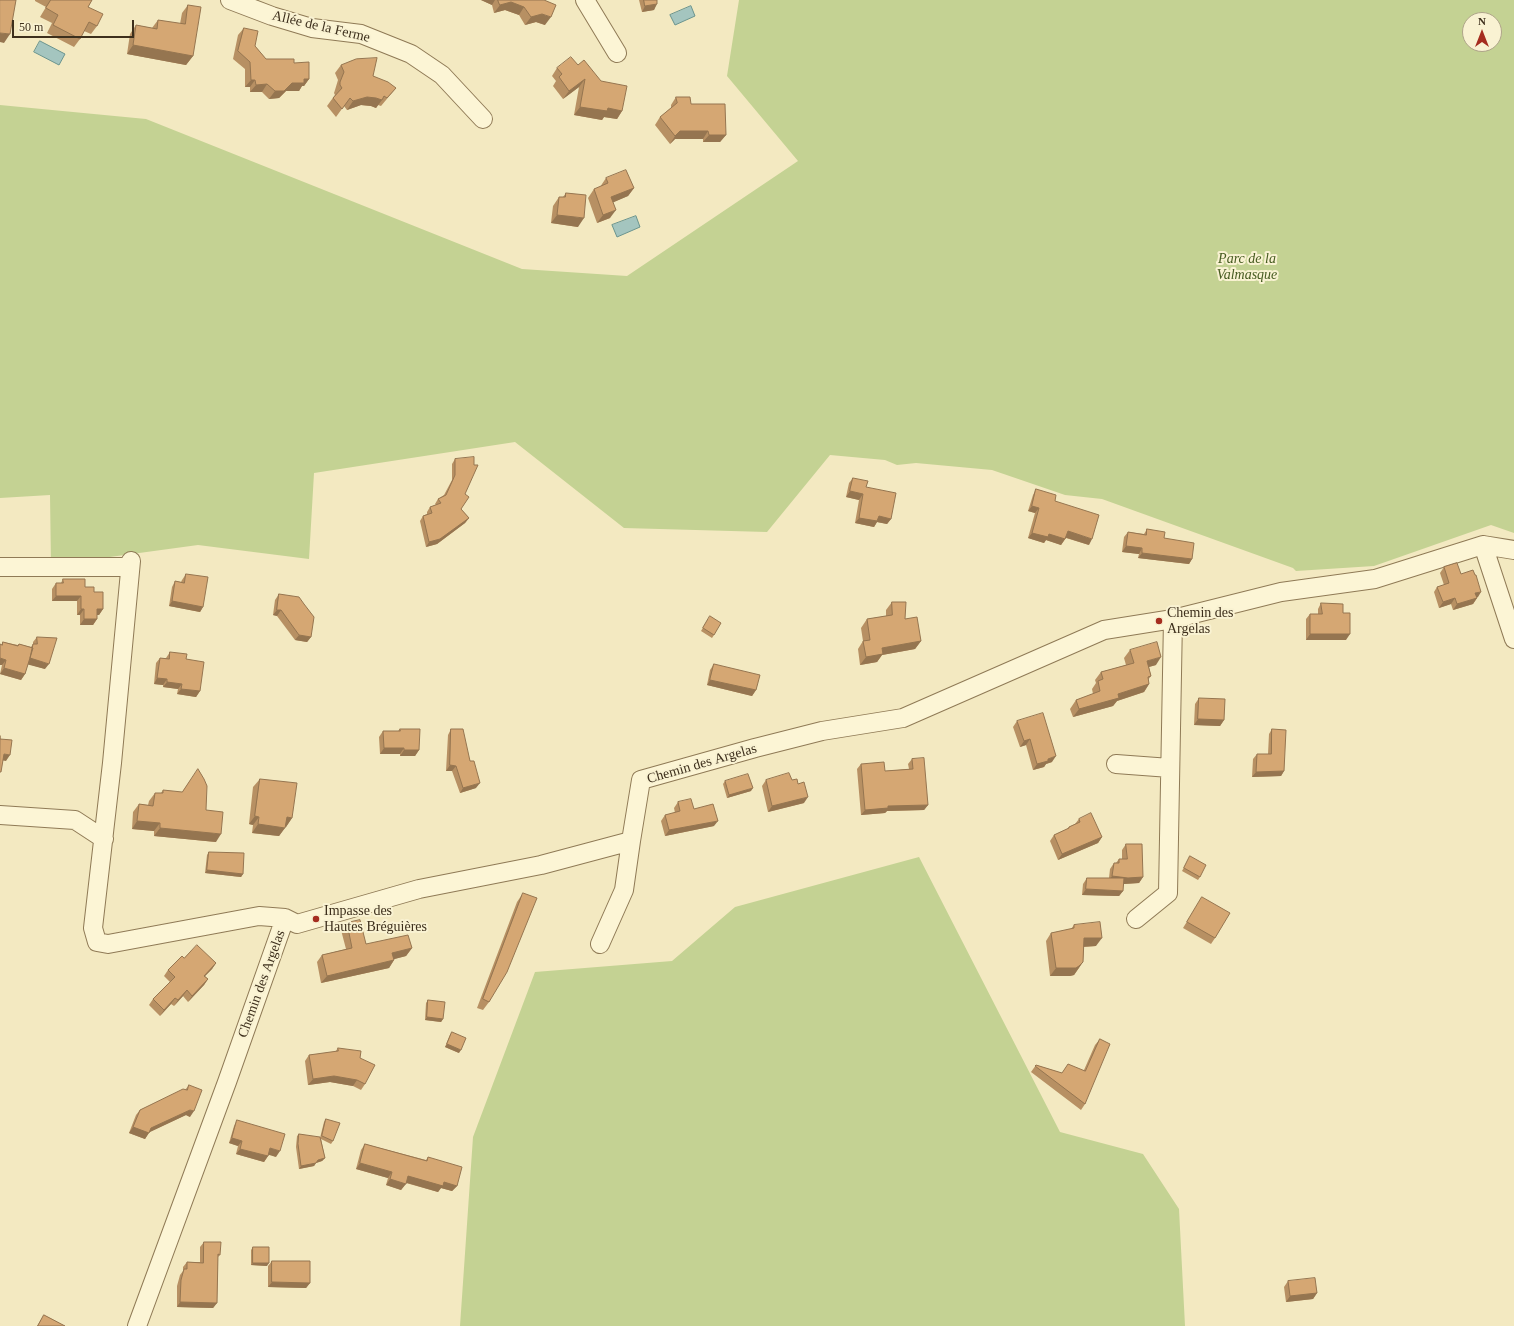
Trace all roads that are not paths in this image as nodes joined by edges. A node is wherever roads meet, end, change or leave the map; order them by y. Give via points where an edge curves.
1 (230, 0) edge
2 (585, 0) edge
3 (617, 53) dead end
4 (484, 119) dead end
5 (1483, 545) junction
6 (1514, 550) edge
7 (0, 568) edge
8 (1173, 619) junction
9 (1514, 639) edge
10 (1116, 764) dead end
11 (1170, 768) junction
12 (0, 815) edge
13 (104, 839) junction
14 (631, 841) junction
15 (286, 918) junction
16 (1136, 919) dead end
17 (600, 944) dead end
18 (137, 1326) edge

1 - 4 street, Allée de la Ferme via 312,28 361,34 411,54 442,75
2 - 3 street
5 - 6 street
5 - 8 street, Chemin des Argelas via 1375,579 1281,592
5 - 9 street
7 - 13 street via 130,564
8 - 11 street
8 - 14 street, Chemin des Argelas via 1104,630 903,718 822,731 641,780
10 - 11 street
11 - 16 street via 1168,893
12 - 13 street via 75,820
13 - 15 street via 93,928 97,942 108,944 259,916
14 - 15 street, Chemin des Argelas via 541,865 419,889 297,924
14 - 17 street via 624,890
15 - 18 street, Chemin des Argelas

